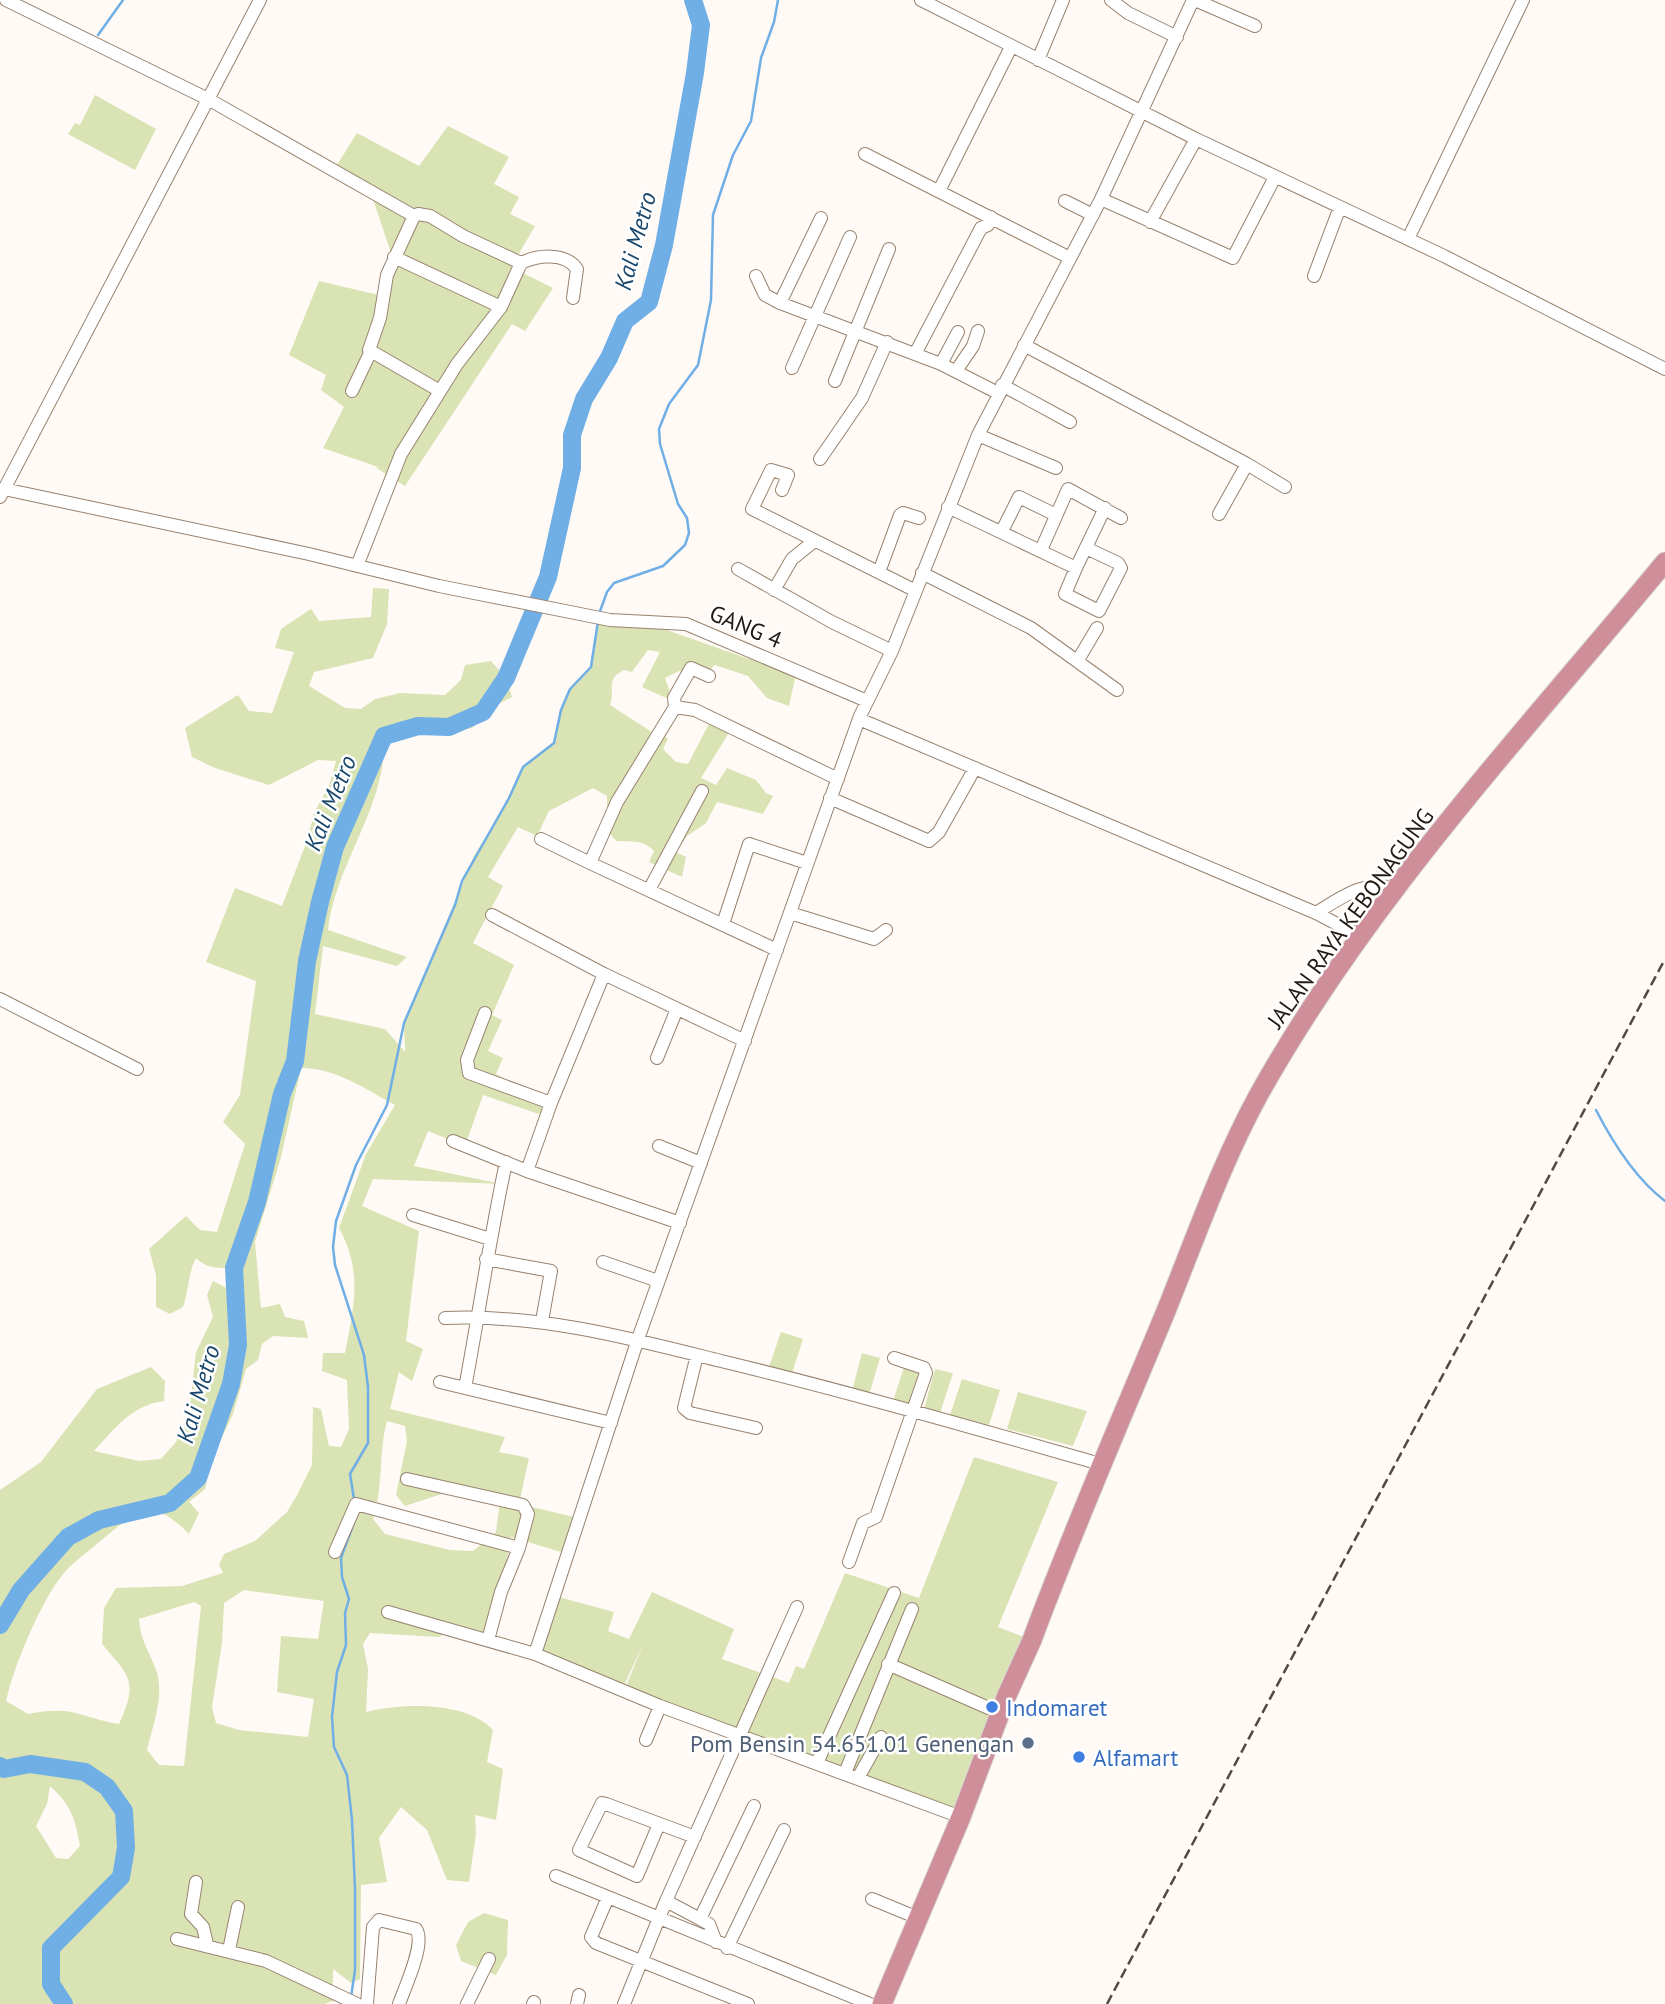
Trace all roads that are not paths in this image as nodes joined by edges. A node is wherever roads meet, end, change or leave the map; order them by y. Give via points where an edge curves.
1 (6, 0) edge
2 (260, 0) edge
3 (921, 0) edge
4 (1063, 0) edge
5 (1111, 0) edge
6 (1194, 0) edge
7 (1523, 0) edge
8 (935, 3) edge
9 (1255, 26) dead end
10 (1177, 37) junction
11 (1011, 47) junction
12 (1038, 60) junction
13 (208, 99) junction
14 (1143, 113) junction
15 (1196, 139) junction
16 (865, 154) dead end
17 (1275, 177) junction
18 (939, 191) junction
19 (1101, 199) junction
20 (1065, 201) dead end
21 (1340, 207) junction
22 (1093, 215) junction
23 (414, 216) junction
24 (991, 217) junction
25 (821, 218) dead end
26 (1150, 222) junction
27 (850, 237) dead end
28 (1408, 239) junction
29 (889, 249) dead end
30 (394, 257) junction
31 (1070, 258) junction
32 (521, 263) junction
33 (757, 276) dead end
34 (1314, 276) dead end
35 (573, 298) dead end
36 (780, 303) junction
37 (501, 307) junction
38 (816, 317) junction
39 (855, 330) junction
40 (978, 331) dead end
41 (958, 332) dead end
42 (887, 342) junction
43 (1024, 345) junction
44 (370, 353) junction
45 (915, 354) junction
46 (941, 364) junction
47 (792, 368) dead end
48 (1665, 369) edge
49 (956, 371) junction
50 (835, 381) dead end
51 (1000, 388) junction
52 (352, 391) dead end
53 (440, 391) junction
54 (1070, 422) dead end
55 (978, 435) junction
56 (820, 459) dead end
57 (1247, 464) junction
58 (1056, 468) dead end
59 (1284, 487) dead end
60 (782, 490) dead end
61 (2, 493) edge
62 (948, 507) junction
63 (1105, 508) junction
64 (1219, 514) dead end
65 (1056, 515) junction
66 (1121, 518) dead end
67 (919, 519) dead end
68 (1002, 531) junction
69 (814, 542) junction
70 (1086, 548) junction
71 (1041, 550) junction
72 (1665, 564) edge
73 (358, 566) junction
74 (1076, 568) junction
75 (738, 569) dead end
76 (879, 572) junction
77 (922, 573) junction
78 (774, 590) junction
79 (915, 590) junction
80 (1097, 628) dead end
81 (891, 650) junction
82 (1078, 660) junction
83 (709, 676) dead end
84 (1117, 690) dead end
85 (675, 707) junction
86 (863, 710) junction
87 (975, 768) junction
88 (838, 779) junction
89 (702, 791) dead end
90 (830, 798) junction
91 (541, 839) dead end
92 (590, 863) junction
93 (807, 863) junction
94 (1397, 889) junction
95 (649, 890) junction
96 (790, 912) junction
97 (1316, 913) junction
98 (492, 915) dead end
99 (723, 925) junction
100 (886, 930) dead end
101 (1362, 937) junction
102 (777, 950) junction
103 (604, 974) junction
104 (0, 999) edge
105 (677, 1009) junction
106 (485, 1013) dead end
107 (745, 1041) junction
108 (657, 1058) dead end
109 (137, 1069) dead end
110 (551, 1103) junction
111 (453, 1141) dead end
112 (659, 1146) dead end
113 (506, 1162) junction
114 (701, 1163) junction
115 (527, 1171) junction
116 (413, 1215) dead end
117 (680, 1223) junction
118 (489, 1239) junction
119 (486, 1259) junction
120 (603, 1262) dead end
121 (658, 1281) junction
122 (480, 1316) junction
123 (445, 1318) dead end
124 (542, 1321) junction
125 (638, 1339) junction
126 (697, 1355) junction
127 (894, 1358) dead end
128 (440, 1382) dead end
129 (465, 1388) junction
130 (913, 1409) junction
131 (611, 1423) junction
132 (756, 1428) dead end
133 (1104, 1465) junction
134 (407, 1479) dead end
135 (519, 1548) junction
136 (335, 1552) dead end
137 (849, 1562) dead end
138 (894, 1593) dead end
139 (797, 1607) dead end
140 (912, 1609) dead end
141 (388, 1612) dead end
142 (488, 1640) junction
143 (535, 1654) junction
144 (888, 1664) junction
145 (660, 1706) junction
146 (1000, 1713) junction
147 (741, 1735) junction
148 (881, 1737) dead end
149 (646, 1740) dead end
150 (817, 1763) junction
151 (845, 1773) junction
152 (858, 1778) junction
153 (754, 1806) dead end
154 (961, 1817) junction
155 (659, 1824) junction
156 (784, 1830) dead end
157 (695, 1837) junction
158 (556, 1875) dead end
159 (196, 1882) dead end
160 (608, 1897) junction
161 (872, 1899) dead end
162 (666, 1901) junction
163 (238, 1907) dead end
164 (659, 1917) junction
165 (918, 1918) junction
166 (700, 1919) junction
167 (177, 1939) dead end
168 (206, 1944) junction
169 (721, 1945) junction
170 (229, 1950) junction
171 (489, 1959) dead end
172 (643, 1960) junction
173 (353, 2003) edge
174 (367, 2004) edge
175 (399, 2004) edge
176 (467, 2004) edge
177 (624, 2004) edge
178 (748, 2004) edge
179 (870, 2004) edge
180 (882, 2004) edge

1 - 13 street
2 - 13 street
3 - 8 street
4 - 12 street
5 - 10 street
6 - 9 street
6 - 10 street
7 - 28 street
8 - 11 street
10 - 14 street
11 - 12 street
11 - 18 street
12 - 14 street
13 - 23 street
13 - 61 street
14 - 15 street
14 - 19 street
15 - 17 street
15 - 26 street
16 - 18 street
17 - 21 street
17 - 26 street via 1233,258
18 - 24 street
19 - 22 street
19 - 26 street
20 - 22 street
21 - 28 street
21 - 34 street
22 - 31 street
23 - 30 street
23 - 32 street via 430,216
24 - 31 street
24 - 45 street
25 - 36 street
27 - 38 street
28 - 48 street
29 - 39 street
30 - 37 street
30 - 44 street
31 - 43 street
32 - 35 street via 543,256 572,263 577,269
32 - 37 street
33 - 36 street via 765,295
36 - 38 street
37 - 53 street
38 - 39 street
38 - 47 street
39 - 42 street
39 - 50 street
40 - 49 street
41 - 46 street
42 - 45 street
42 - 56 street via 862,398
43 - 51 street
43 - 57 street
44 - 52 street
44 - 53 street
45 - 46 street
46 - 49 street
49 - 51 street
51 - 54 street
51 - 55 street
53 - 73 street via 388,481
55 - 58 street
55 - 62 street
57 - 59 street
57 - 64 street
60 - 69 street via 788,475 771,470 752,509
61 - 73 street, GANG 4
62 - 68 street
62 - 77 street
63 - 65 street via 1069,488
63 - 66 street
63 - 70 street
65 - 68 street via 1019,497
65 - 71 street
67 - 76 street via 900,516
68 - 71 street
69 - 76 street
69 - 78 street via 792,559
70 - 74 street
70 - 74 street via 1121,565 1100,611 1065,594
71 - 74 street
72 - 94 highway, JALAN RAYA KEBONAGUNG
73 - 86 street, GANG 4 via 602,618 686,624
75 - 78 street
76 - 79 street
77 - 79 street
77 - 82 street via 1004,613
78 - 81 street
79 - 81 street
80 - 82 street
81 - 86 street
82 - 84 street
83 - 85 street via 691,668 674,698
85 - 88 street via 695,710
85 - 92 street via 617,802
86 - 87 street, GANG 4
86 - 88 street
87 - 90 street via 939,832 929,841
87 - 97 street, GANG 4
88 - 90 street
89 - 95 street
90 - 93 street
91 - 92 street
92 - 95 street
93 - 96 street
93 - 99 street via 749,845
94 - 97 street via 1366,886
94 - 101 highway, JALAN RAYA KEBONAGUNG
95 - 99 street
96 - 100 street via 874,939
96 - 102 street
97 - 101 street, GANG 4
98 - 103 street
99 - 102 street
101 - 133 highway, JALAN RAYA KEBONAGUNG via 1278,1063 1237,1137
102 - 107 street
103 - 105 street
103 - 110 street
104 - 109 street
105 - 107 street
105 - 108 street
106 - 110 street via 467,1060 470,1073
107 - 114 street
110 - 115 street
111 - 113 street
112 - 114 street
113 - 115 street
113 - 118 street
114 - 117 street
115 - 117 street
116 - 118 street
117 - 121 street
118 - 119 street
119 - 122 street
119 - 124 street via 551,1271
120 - 121 street
121 - 125 street
122 - 123 street
122 - 124 street
122 - 129 street
124 - 125 street
125 - 126 street
125 - 131 street
126 - 130 street
126 - 132 street via 684,1408
127 - 130 street via 925,1371
128 - 129 street
129 - 131 street
130 - 133 street
130 - 137 street via 876,1517 863,1523
131 - 143 street
133 - 146 highway, JALAN RAYA KEBONAGUNG
134 - 135 street via 523,1504 528,1514
135 - 136 street via 356,1504
135 - 142 street
138 - 150 street
139 - 147 street
140 - 144 street
141 - 142 street
142 - 143 street
143 - 145 street
144 - 146 street
144 - 151 street
145 - 147 street
145 - 149 street
146 - 154 highway, JALAN RAYA KEBONAGUNG
147 - 150 street
147 - 157 street
148 - 152 street
150 - 151 street
151 - 152 street
152 - 154 street
153 - 166 street
154 - 165 highway, JALAN RAYA KEBONAGUNG
155 - 155 street via 602,1803 579,1850 637,1876
155 - 157 street
156 - 169 street
157 - 162 street
158 - 160 street
159 - 168 street via 191,1914 203,1927
160 - 164 street
160 - 172 street via 592,1940
161 - 165 street
162 - 164 street
162 - 166 street
163 - 170 street
164 - 169 street
164 - 172 street
165 - 180 highway, JALAN RAYA KEBONAGUNG
166 - 169 street via 709,1924
167 - 168 street
168 - 170 street
169 - 179 street
170 - 173 street via 266,1961
171 - 176 street
172 - 177 street
172 - 178 street
174 - 175 street via 373,1927 384,1920 416,1928 419,1933 419,1946

